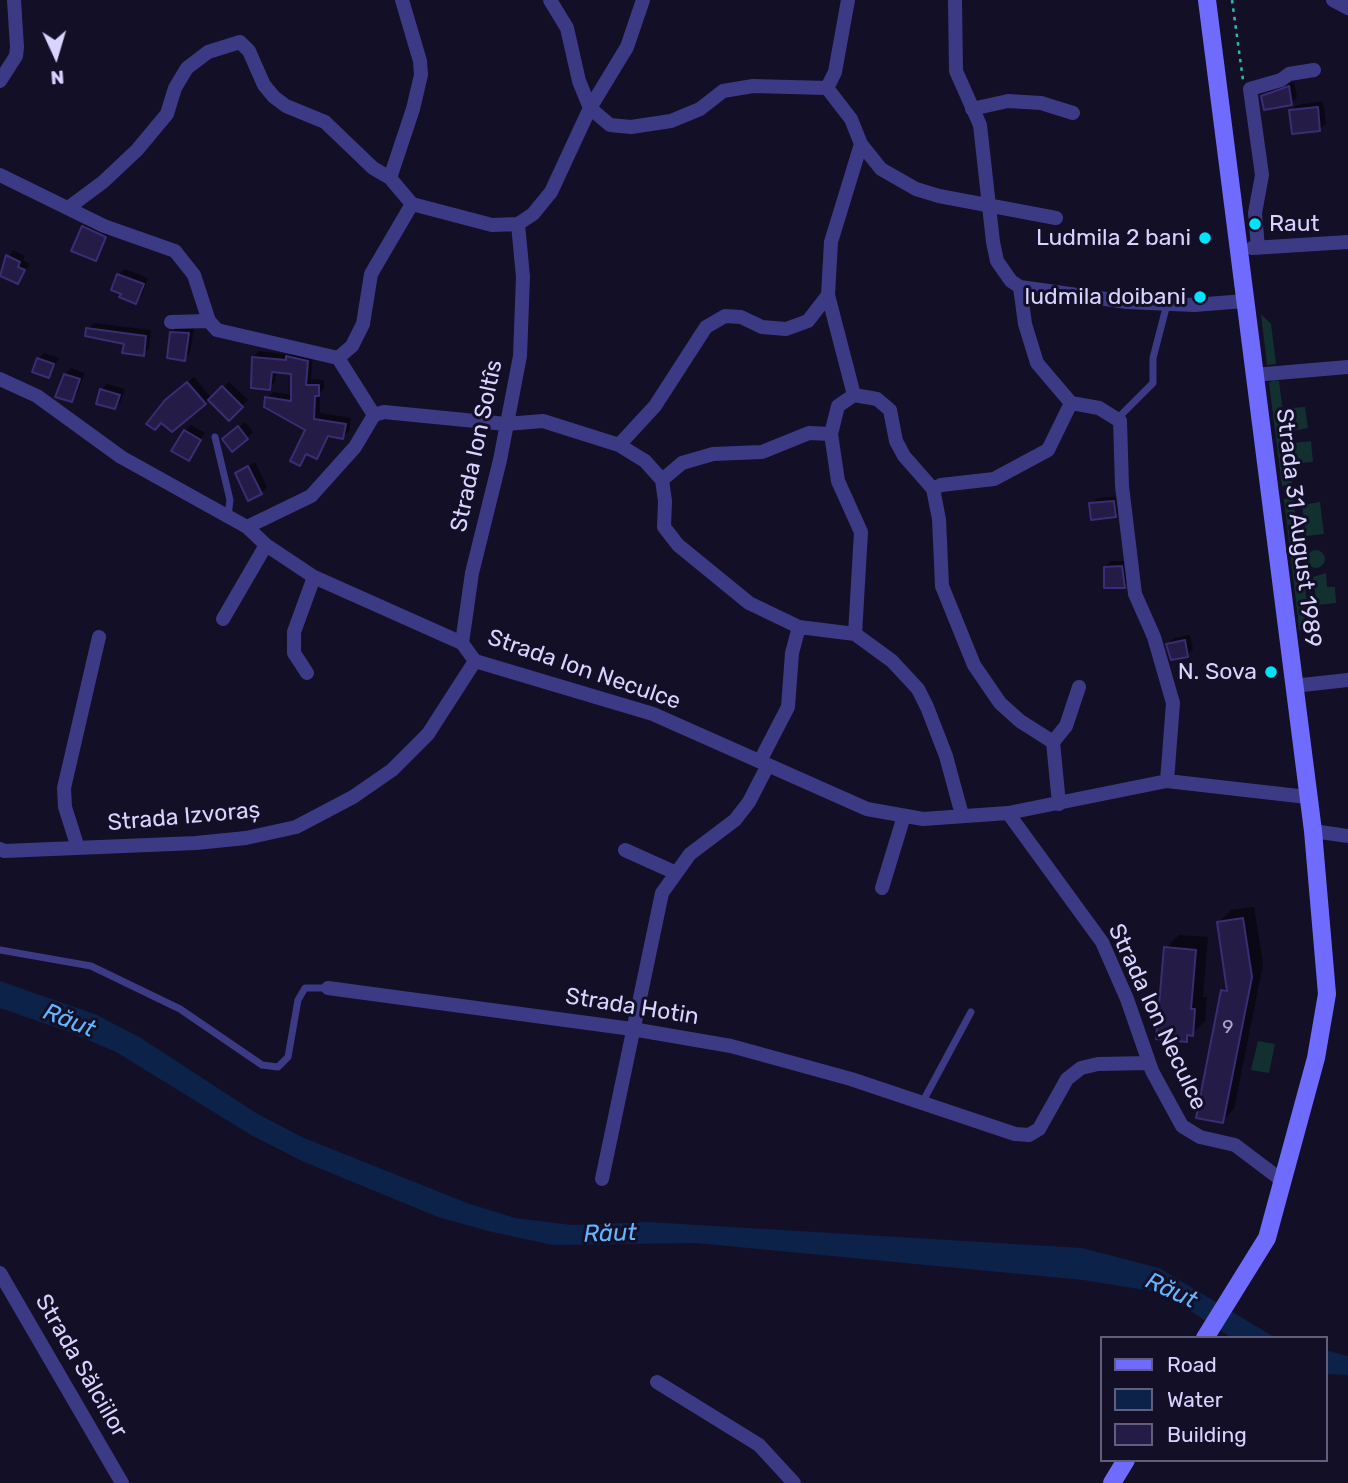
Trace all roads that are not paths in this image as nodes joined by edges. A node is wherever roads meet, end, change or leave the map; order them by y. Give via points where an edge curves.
1 (14, 0) edge
2 (402, 0) edge
3 (550, 0) edge
4 (643, 0) edge
5 (848, 0) edge
6 (955, 0) edge
7 (1207, 0) edge
8 (1333, 0) edge
9 (1348, 8) edge
10 (1314, 70) dead end
11 (0, 81) edge
12 (827, 88) junction
13 (590, 108) junction
14 (972, 109) junction
15 (1073, 113) dead end
16 (861, 145) junction
17 (0, 175) edge
18 (390, 178) junction
19 (988, 203) junction
20 (412, 204) junction
21 (68, 208) junction
22 (1056, 218) dead end
23 (518, 224) junction
24 (1348, 242) edge
25 (1258, 248) junction
26 (1240, 249) junction
27 (1020, 287) junction
28 (828, 295) junction
29 (1245, 301) junction
30 (1167, 304) junction
31 (209, 321) junction
32 (171, 322) dead end
33 (338, 358) junction
34 (1348, 366) edge
35 (1254, 375) junction
36 (0, 379) edge
37 (854, 395) junction
38 (1072, 402) junction
39 (374, 415) junction
40 (1118, 418) junction
41 (506, 424) junction
42 (831, 434) junction
43 (215, 437) dead end
44 (619, 445) junction
45 (662, 480) junction
46 (933, 489) junction
47 (228, 516) junction
48 (247, 527) junction
49 (266, 545) junction
50 (314, 577) junction
51 (223, 619) dead end
52 (799, 627) junction
53 (855, 634) junction
54 (99, 637) dead end
55 (462, 643) junction
56 (475, 661) junction
57 (307, 673) dead end
58 (1348, 680) edge
59 (1293, 686) junction
60 (1079, 687) dead end
61 (1053, 742) junction
62 (764, 763) junction
63 (1167, 780) junction
64 (1307, 797) junction
65 (1059, 804) junction
66 (1008, 813) junction
67 (962, 815) junction
68 (904, 816) junction
69 (1313, 831) junction
70 (1348, 836) edge
71 (78, 848) junction
72 (625, 850) dead end
73 (1, 851) edge
74 (676, 873) junction
75 (882, 888) dead end
76 (0, 950) edge
77 (328, 988) joint
78 (971, 1012) dead end
79 (632, 1028) junction
80 (1149, 1063) junction
81 (922, 1103) junction
82 (602, 1179) dead end
83 (1284, 1182) junction
84 (0, 1273) edge
85 (1206, 1336) edge
86 (657, 1382) dead end
87 (1125, 1462) edge
88 (122, 1483) edge
89 (794, 1483) edge
90 (1112, 1483) edge

1 - 11 street via 16,56
2 - 18 street via 421,75
3 - 13 street via 567,28
4 - 13 street via 622,58
5 - 12 street via 835,72
6 - 14 street via 956,71
7 - 26 main road, Strada 31 August 1989
8 - 9 street
10 - 25 street via 1250,89 1262,175 1255,213
12 - 13 street via 753,86 723,91 701,109 671,121 631,127 610,125
12 - 16 street via 851,119
13 - 23 street via 551,192
14 - 15 street via 1008,101 1041,103
14 - 19 street via 980,125
16 - 19 street via 881,169 916,189
16 - 28 street via 831,242
17 - 21 street
18 - 20 street
18 - 21 street via 373,168 325,122 274,97 240,42 208,52 187,68 167,114 137,150
19 - 22 street
19 - 27 street via 997,261
20 - 23 street via 492,225
20 - 33 street via 371,274 363,324 352,346
21 - 31 street via 103,226 175,251 194,275
23 - 41 street, Strada Ion Soltîs via 523,277 520,356
24 - 25 street
25 - 26 street
26 - 29 main road, Strada 31 August 1989
27 - 30 street
27 - 38 street via 1037,363
28 - 37 street
28 - 44 street via 808,321 786,329 725,316 706,327 655,406
29 - 30 street
29 - 35 main road, Strada 31 August 1989
30 - 40 lane via 1153,358 1153,383
31 - 32 street
31 - 33 street via 226,334
33 - 39 street
34 - 35 street
35 - 59 main road, Strada 31 August 1989
36 - 47 street, Strada Ion Neculce via 37,396 121,457
37 - 42 street via 838,406
37 - 46 street via 877,399 890,410 904,456
38 - 40 street
38 - 46 street via 1048,450 995,479
39 - 41 street via 394,412
39 - 48 street via 355,447 311,496
40 - 63 street via 1135,594 1173,703
41 - 44 street via 543,421
41 - 55 street, Strada Ion Soltîs via 472,573
42 - 45 street via 808,433 762,452 713,454 682,463
42 - 53 street via 838,481 861,531
43 - 47 lane via 230,499
44 - 45 street via 645,461
45 - 52 street via 664,527 678,545 749,603
46 - 61 street via 942,586 959,634 1000,703
47 - 48 street, Strada Ion Neculce
48 - 49 street, Strada Ion Neculce
49 - 50 street, Strada Ion Neculce
49 - 51 street
50 - 55 street, Strada Ion Neculce
50 - 57 street via 294,632 293,653
52 - 53 street
52 - 62 street via 788,707
53 - 67 street via 892,661 918,689 946,755
54 - 71 street, Strada Izvoraș via 64,788
55 - 56 street, Strada Ion Neculce
56 - 62 street, Strada Ion Neculce via 653,714
56 - 71 street, Strada Izvoraș via 428,734 392,770 354,797 296,827 234,839
58 - 59 street
59 - 64 main road, Strada 31 August 1989
60 - 61 street via 1066,726
61 - 65 street
62 - 68 street, Strada Ion Neculce via 867,809
62 - 74 street via 749,802 736,820 690,854
63 - 64 street
63 - 65 street
64 - 69 main road, Strada 31 August 1989
65 - 66 street
66 - 67 street, Strada Ion Neculce
66 - 80 street, Strada Ion Neculce via 1102,942
67 - 68 street, Strada Ion Neculce
68 - 75 street
69 - 70 street
69 - 83 main road, Strada 31 August 1989 via 1327,994
71 - 73 street, Strada Izvoraș
72 - 74 street
74 - 79 street via 662,893
76 - 77 lane via 91,966 180,1009 262,1065 278,1067 288,1057 298,1000 305,988
77 - 79 street, Strada Hotin
78 - 81 lane
79 - 81 street, Strada Hotin via 731,1046
79 - 82 street
80 - 81 street, Strada Hotin via 1082,1068 1066,1079 1030,1135
80 - 83 street, Strada Ion Neculce via 1182,1126 1199,1137 1235,1145
83 - 85 main road, Strada 31 August 1989 via 1263,1246
84 - 88 street, Strada Sălciilor
86 - 89 street via 758,1445
87 - 90 main road

